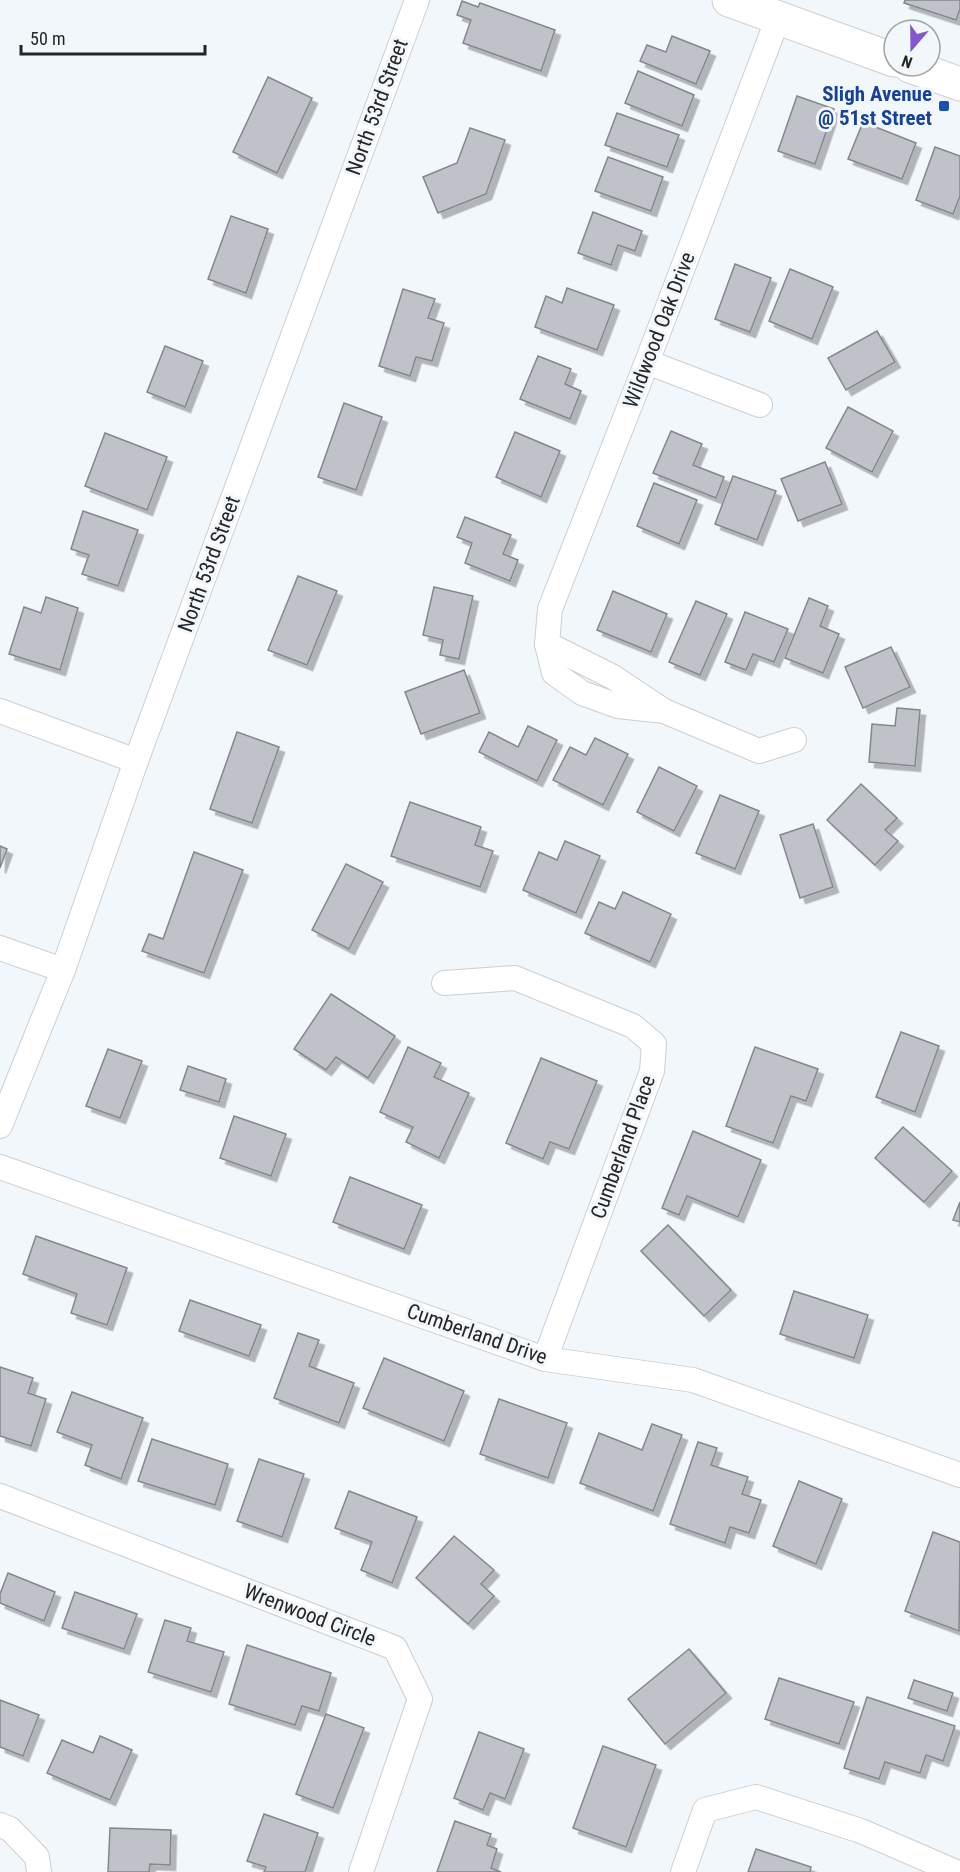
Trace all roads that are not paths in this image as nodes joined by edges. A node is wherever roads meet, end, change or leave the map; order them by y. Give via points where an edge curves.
1 (417, 0) edge
2 (729, 0) edge
3 (778, 18) junction
4 (882, 56) edge
5 (942, 78) edge
6 (960, 84) edge
7 (647, 362) junction
8 (760, 405) dead end
9 (0, 711) edge
10 (794, 740) dead end
11 (136, 761) junction
12 (0, 948) edge
13 (63, 970) junction
14 (444, 983) dead end
15 (0, 1126) edge
16 (0, 1167) edge
17 (545, 1359) junction
18 (960, 1475) edge
19 (0, 1496) edge
20 (0, 1825) edge
21 (39, 1872) edge
22 (361, 1872) edge
23 (683, 1872) edge
24 (956, 1872) edge

1 - 11 street, North 53rd Street
2 - 3 street
3 - 4 street
3 - 7 street, Wildwood Oak Drive
5 - 6 street
7 - 8 street
7 - 10 street, Wildwood Oak Drive via 550,609 547,644 554,673 582,693 618,706 663,711 759,751
9 - 11 street
11 - 13 street, North 53rd Street
12 - 13 street
13 - 15 street, North 53rd Street
14 - 17 street, Cumberland Place via 515,978 633,1026 654,1044 652,1071
16 - 17 street, Cumberland Drive
17 - 18 street, Cumberland Drive via 693,1380
19 - 22 street, Wrenwood Circle via 395,1647 420,1699
20 - 21 street via 10,1829 37,1857
23 - 24 street via 705,1810 756,1797 861,1831

